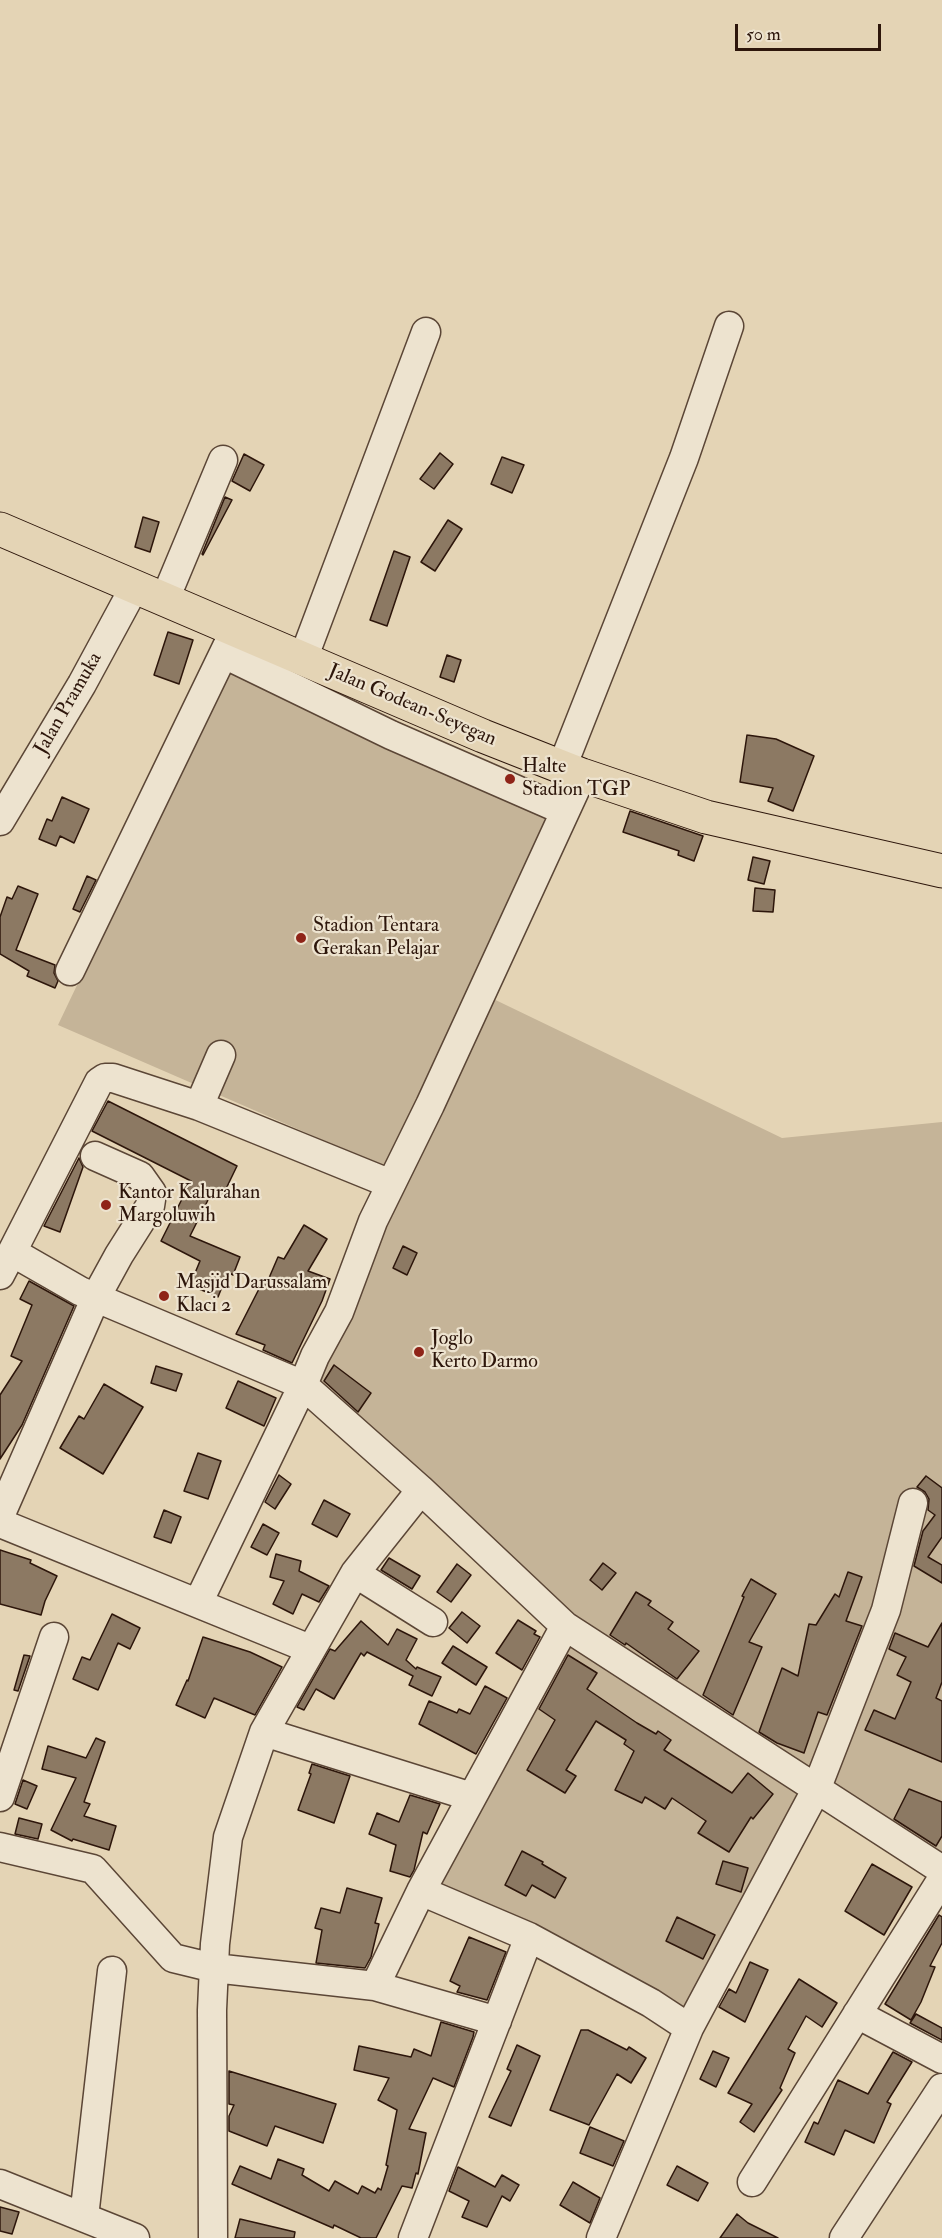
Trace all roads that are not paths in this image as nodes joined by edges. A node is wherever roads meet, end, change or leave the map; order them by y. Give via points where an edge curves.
1 (729, 326) dead end
2 (426, 332) dead end
3 (223, 460) dead end
4 (0, 528) edge
5 (135, 586) junction
6 (165, 599) junction
7 (230, 642) junction
8 (303, 659) junction
9 (572, 771) junction
10 (565, 811) junction
11 (0, 821) edge
12 (942, 871) edge
13 (70, 971) dead end
14 (221, 1055) dead end
15 (199, 1106) junction
16 (95, 1156) dead end
17 (392, 1184) junction
18 (6, 1263) edge
19 (96, 1297) junction
20 (303, 1385) junction
21 (421, 1490) junction
22 (913, 1503) dead end
23 (0, 1516) edge
24 (0, 1523) edge
25 (355, 1573) junction
26 (198, 1604) junction
27 (433, 1622) dead end
28 (566, 1626) junction
29 (54, 1637) dead end
30 (310, 1649) junction
31 (264, 1732) junction
32 (816, 1790) junction
33 (0, 1797) edge
34 (472, 1797) junction
35 (0, 1847) edge
36 (942, 1870) edge
37 (942, 1879) edge
38 (421, 1891) junction
39 (529, 1937) junction
40 (214, 1968) junction
41 (112, 1971) dead end
42 (375, 1986) junction
43 (857, 2014) junction
44 (497, 2021) junction
45 (689, 2028) junction
46 (942, 2059) edge
47 (942, 2088) edge
48 (752, 2182) dead end
49 (0, 2184) edge
50 (84, 2217) junction
51 (120, 2235) edge
52 (213, 2238) edge
53 (412, 2238) edge
54 (601, 2238) edge
55 (844, 2238) edge

1 - 9 street
2 - 8 street
3 - 6 street
4 - 5 main road, Jalan Godean-Seyegan
5 - 6 main road, Jalan Godean-Seyegan
5 - 11 street, Jalan Pramuka
6 - 7 main road, Jalan Godean-Seyegan
7 - 8 main road, Jalan Godean-Seyegan
7 - 10 street via 391,735
7 - 13 street
8 - 9 main road, Jalan Godean-Seyegan
9 - 10 street
9 - 12 main road, Jalan Godean-Seyegan via 705,817
10 - 17 street
14 - 15 street
15 - 17 street
15 - 18 street via 113,1078 99,1082
16 - 19 street via 140,1176 152,1193 147,1213
17 - 20 street via 373,1221 339,1312
18 - 19 street
19 - 20 street
19 - 23 street
20 - 21 street
20 - 26 street
21 - 25 street
21 - 28 street
22 - 32 street via 886,1610
24 - 26 street
25 - 27 street
25 - 30 street
26 - 30 street
28 - 32 street
28 - 34 street
29 - 33 street
30 - 31 street
31 - 34 street
31 - 40 street via 228,1837
32 - 36 street
32 - 45 street
34 - 38 street
35 - 40 street via 93,1869 173,1958
37 - 43 street
38 - 39 street
38 - 42 street
39 - 44 street
39 - 45 street
40 - 42 street
40 - 52 street
41 - 50 street
42 - 44 street
43 - 46 street
43 - 48 street
44 - 53 street
45 - 54 street
47 - 55 street
49 - 50 street
50 - 51 street

